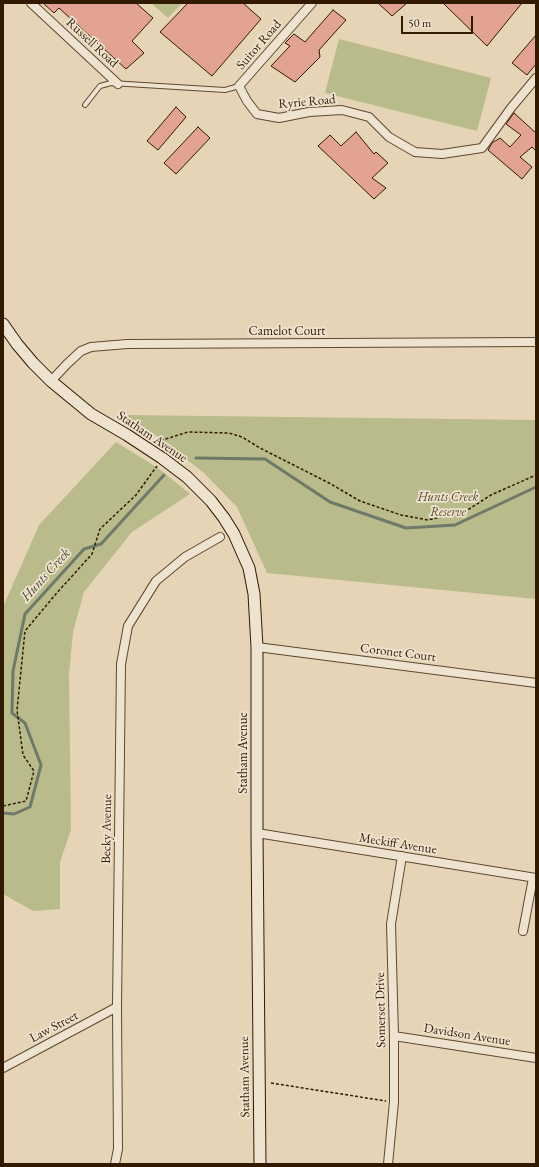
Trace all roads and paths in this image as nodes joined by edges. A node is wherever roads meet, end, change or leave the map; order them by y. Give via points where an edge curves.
1 (31, 3) edge
2 (312, 3) edge
3 (536, 78) edge
4 (118, 84) junction
5 (239, 86) junction
6 (85, 105) dead end
7 (3, 324) edge
8 (536, 342) edge
9 (51, 381) junction
10 (144, 446) junction
11 (162, 458) junction
12 (536, 475) edge
13 (220, 537) dead end
14 (256, 647) junction
15 (536, 682) edge
16 (3, 806) edge
17 (257, 833) junction
18 (402, 856) junction
19 (535, 878) edge
20 (523, 931) dead end
21 (117, 1007) junction
22 (394, 1036) junction
23 (536, 1058) edge
24 (3, 1068) edge
25 (271, 1083) dead end
26 (394, 1102) junction
27 (116, 1164) edge
28 (260, 1164) edge
29 (388, 1164) edge

1 - 4 street, Russell Road
2 - 5 street, Suitor Road
3 - 5 street, Ryrie Road via 482,148 442,154 415,152 388,137 368,117 342,110 309,112 279,118 257,114
4 - 5 lane via 225,90
4 - 6 lane via 100,86
7 - 9 main road, Statham Avenue via 33,363
8 - 9 street, Camelot Court via 109,345 81,351
9 - 10 main road, Statham Avenue via 91,414
10 - 11 main road, Statham Avenue
10 - 12 path via 188,432 229,433 242,437 360,501 401,515 428,520 466,512 491,495
11 - 14 main road, Statham Avenue via 211,501 234,534 249,568 254,594
11 - 16 path via 136,495 100,529 92,554 25,631 17,710 23,755 34,771 26,801
13 - 21 street, Becky Avenue via 185,557 156,581 128,626 121,664
14 - 15 street, Coronet Court
14 - 17 main road, Statham Avenue
17 - 18 street, Meckiff Avenue
17 - 28 main road, Statham Avenue
18 - 19 street, Meckiff Avenue
18 - 22 street, Somerset Drive via 391,924
19 - 20 street
21 - 24 street, Law Street
21 - 27 street, Becky Avenue
22 - 23 street, Davidson Avenue
22 - 26 street, Somerset Drive
25 - 26 path
26 - 29 street, Somerset Drive

